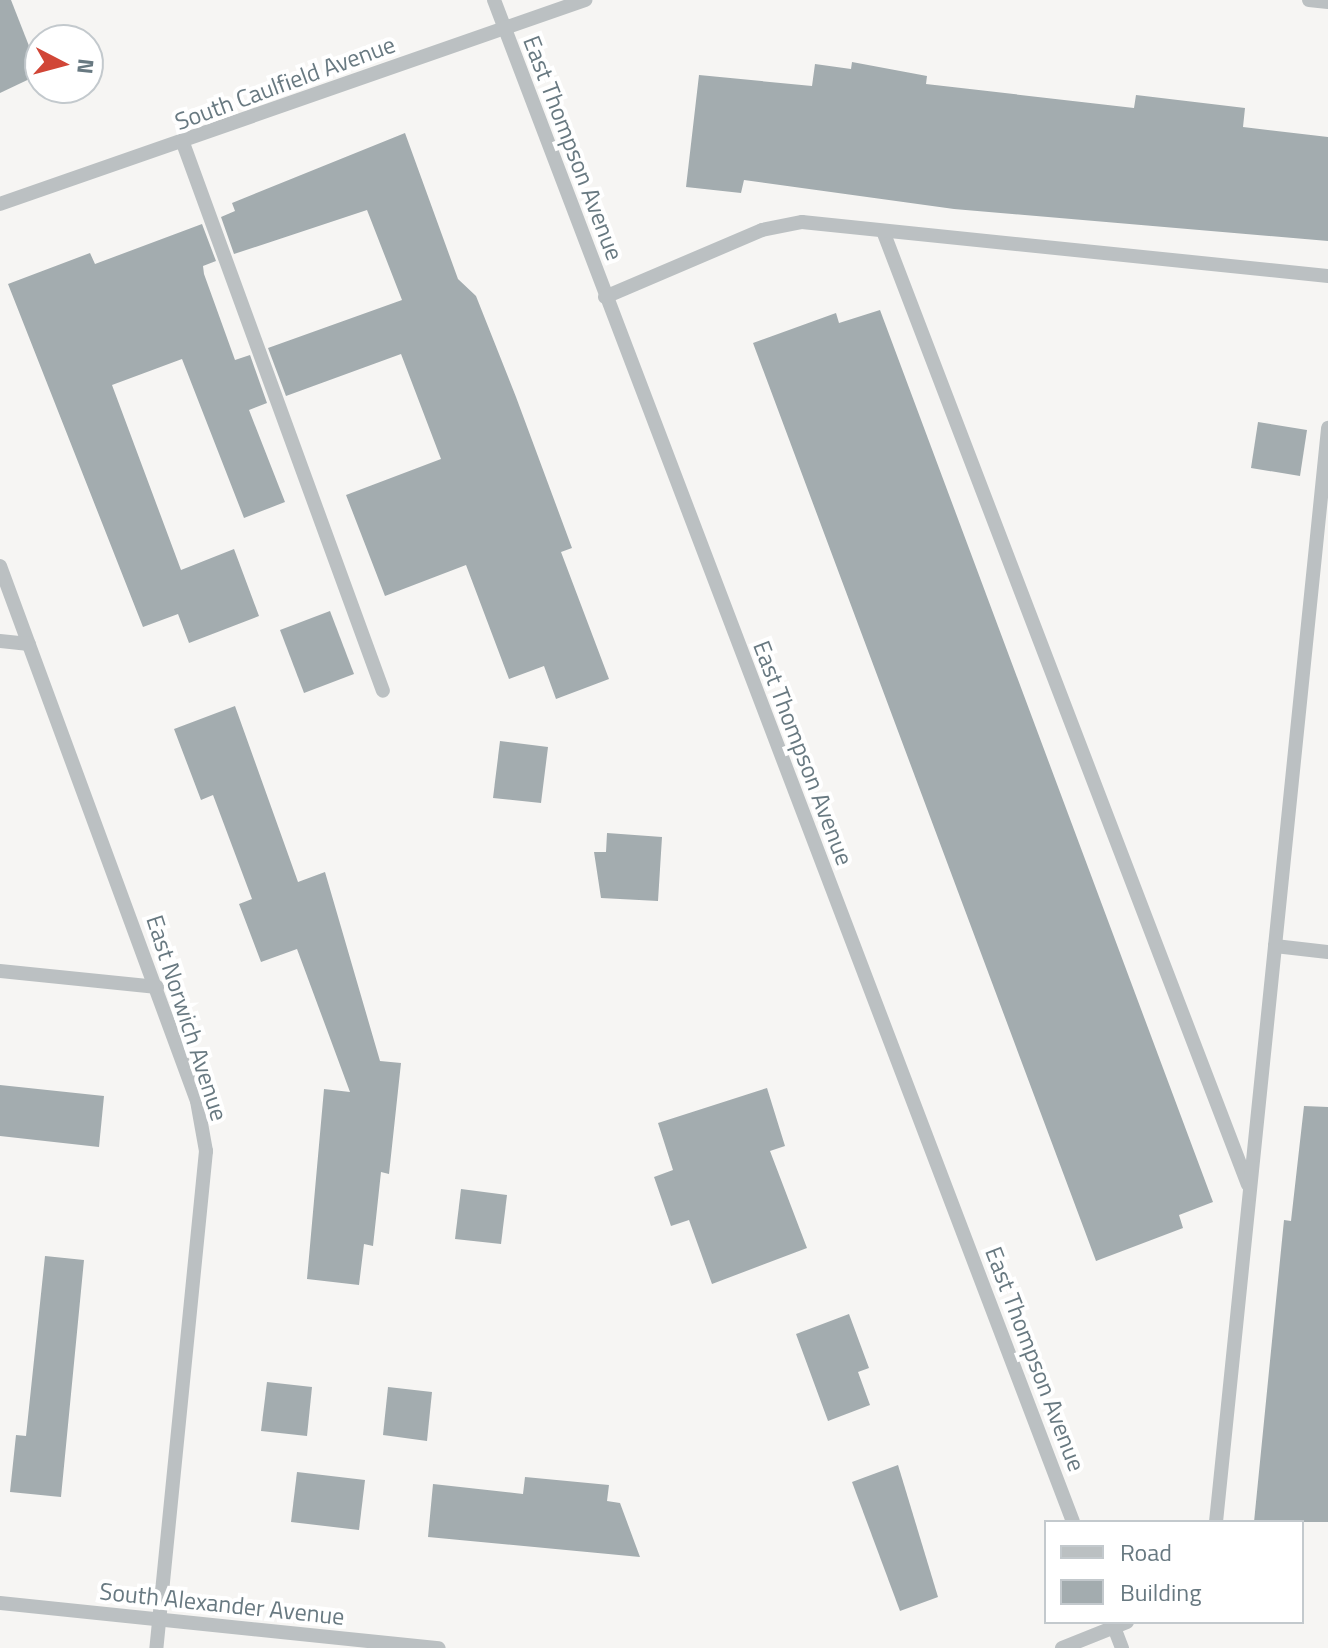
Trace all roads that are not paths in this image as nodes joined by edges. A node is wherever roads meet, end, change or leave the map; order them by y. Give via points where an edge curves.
1 (494, 0) edge
2 (585, 0) edge
3 (1309, 0) edge
4 (1328, 2) edge
5 (503, 27) junction
6 (183, 143) junction
7 (0, 204) edge
8 (883, 231) junction
9 (1328, 276) edge
10 (605, 297) junction
11 (1328, 428) edge
12 (0, 566) edge
13 (0, 641) edge
14 (29, 644) junction
15 (383, 691) dead end
16 (1275, 946) junction
17 (1328, 952) edge
18 (0, 971) edge
19 (157, 987) junction
20 (1250, 1189) junction
21 (1072, 1520) edge
22 (1216, 1520) edge
23 (0, 1603) edge
24 (159, 1620) junction
25 (1115, 1624) edge
26 (1117, 1624) edge
27 (156, 1648) edge
28 (439, 1648) edge
29 (1062, 1648) edge
30 (1122, 1648) edge

1 - 5 street, East Thompson Avenue
2 - 5 street, South Caulfield Avenue
3 - 4 street
5 - 6 street, South Caulfield Avenue
5 - 10 street, East Thompson Avenue
6 - 7 street, South Caulfield Avenue
6 - 15 street
8 - 9 street
8 - 10 street via 802,222 762,230
8 - 20 street
10 - 21 street, East Thompson Avenue
11 - 16 street
12 - 14 street, East Norwich Avenue
13 - 14 street
14 - 19 street, East Norwich Avenue
16 - 17 street
16 - 20 street
18 - 19 street
19 - 24 street, East Norwich Avenue via 206,1151
20 - 22 street
23 - 24 street, South Alexander Avenue
24 - 27 street, East Norwich Avenue
24 - 28 street, South Alexander Avenue
25 - 29 street
26 - 30 street

